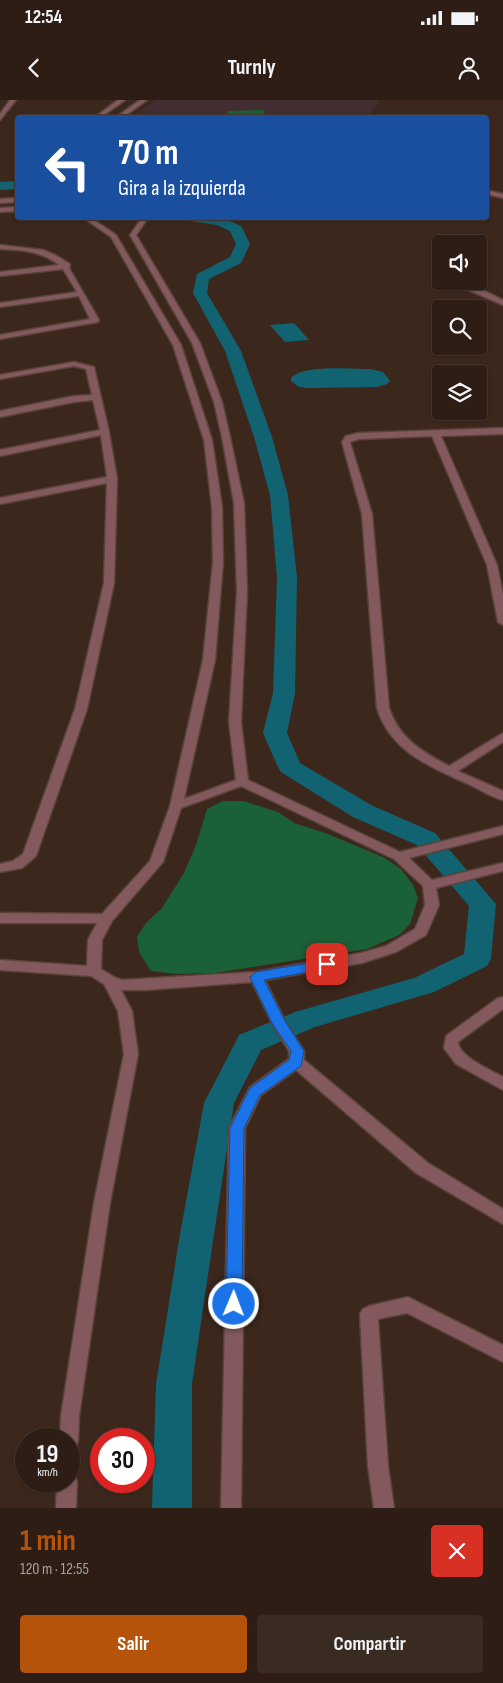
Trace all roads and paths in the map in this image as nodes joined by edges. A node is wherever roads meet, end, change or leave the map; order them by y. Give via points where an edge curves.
1 (13, 100) edge
2 (122, 100) edge
3 (144, 100) edge
4 (100, 115) edge
5 (122, 115) edge
6 (0, 118) edge
7 (489, 186) edge
8 (503, 188) edge
9 (489, 193) edge
10 (503, 196) edge
11 (15, 200) edge
12 (0, 201) edge
13 (15, 209) edge
14 (0, 210) edge
15 (91, 220) edge
16 (144, 220) edge
17 (0, 247) edge
18 (67, 266) junction
19 (0, 274) edge
20 (475, 290) edge
21 (81, 294) junction
22 (503, 303) edge
23 (0, 305) edge
24 (0, 337) edge
25 (0, 377) edge
26 (98, 397) junction
27 (0, 414) edge
28 (503, 430) edge
29 (105, 432) junction
30 (436, 434) junction
31 (0, 453) edge
32 (112, 479) junction
33 (0, 501) edge
34 (503, 622) edge
35 (503, 737) edge
36 (451, 770) junction
37 (242, 782) junction
38 (503, 796) edge
39 (176, 806) junction
40 (502, 832) edge
41 (399, 856) junction
42 (503, 867) edge
43 (0, 868) edge
44 (429, 885) junction
45 (0, 918) edge
46 (106, 919) junction
47 (0, 965) edge
48 (94, 971) junction
49 (256, 977) junction
50 (109, 981) junction
51 (503, 1002) edge
52 (296, 1062) junction
53 (503, 1084) edge
54 (503, 1217) edge
55 (503, 1354) edge
56 (70, 1428) edge
57 (67, 1493) edge
58 (66, 1508) edge
59 (231, 1508) edge
60 (384, 1508) edge

1 - 6 street
2 - 4 street
3 - 5 street
7 - 8 street
9 - 10 street
11 - 12 street
13 - 14 street
15 - 39 street via 114,236 177,345 208,440 217,507 218,562 208,660
16 - 37 street via 133,235 196,343 218,402 239,503 242,590 235,722
17 - 18 street via 45,252 55,255
18 - 19 street
18 - 21 street
20 - 22 street
21 - 23 street
21 - 24 street via 95,320
25 - 26 street via 82,364 92,369
26 - 27 street
26 - 29 street
28 - 30 street
29 - 31 street
29 - 32 street
30 - 34 street via 492,565
30 - 36 street via 359,436 346,442 367,514 385,715 397,737 415,752
32 - 33 street
32 - 43 street via 110,583 81,709 29,856 17,865
35 - 36 street
36 - 38 street
37 - 39 street
37 - 41 street
39 - 46 street via 156,862
40 - 41 street
41 - 44 street
42 - 44 street
44 - 49 street via 432,905 421,932 391,950
45 - 46 street
46 - 48 street via 95,940
47 - 48 street
48 - 50 street
49 - 50 street via 146,985
49 - 52 street via 279,1023 298,1051
50 - 56 street via 125,1011 131,1054 102,1203
51 - 53 street via 451,1040 450,1048 460,1060
52 - 54 street via 422,1168
52 - 59 street via 255,1091 237,1128
55 - 60 street via 408,1305 368,1314 378,1466
57 - 58 street

